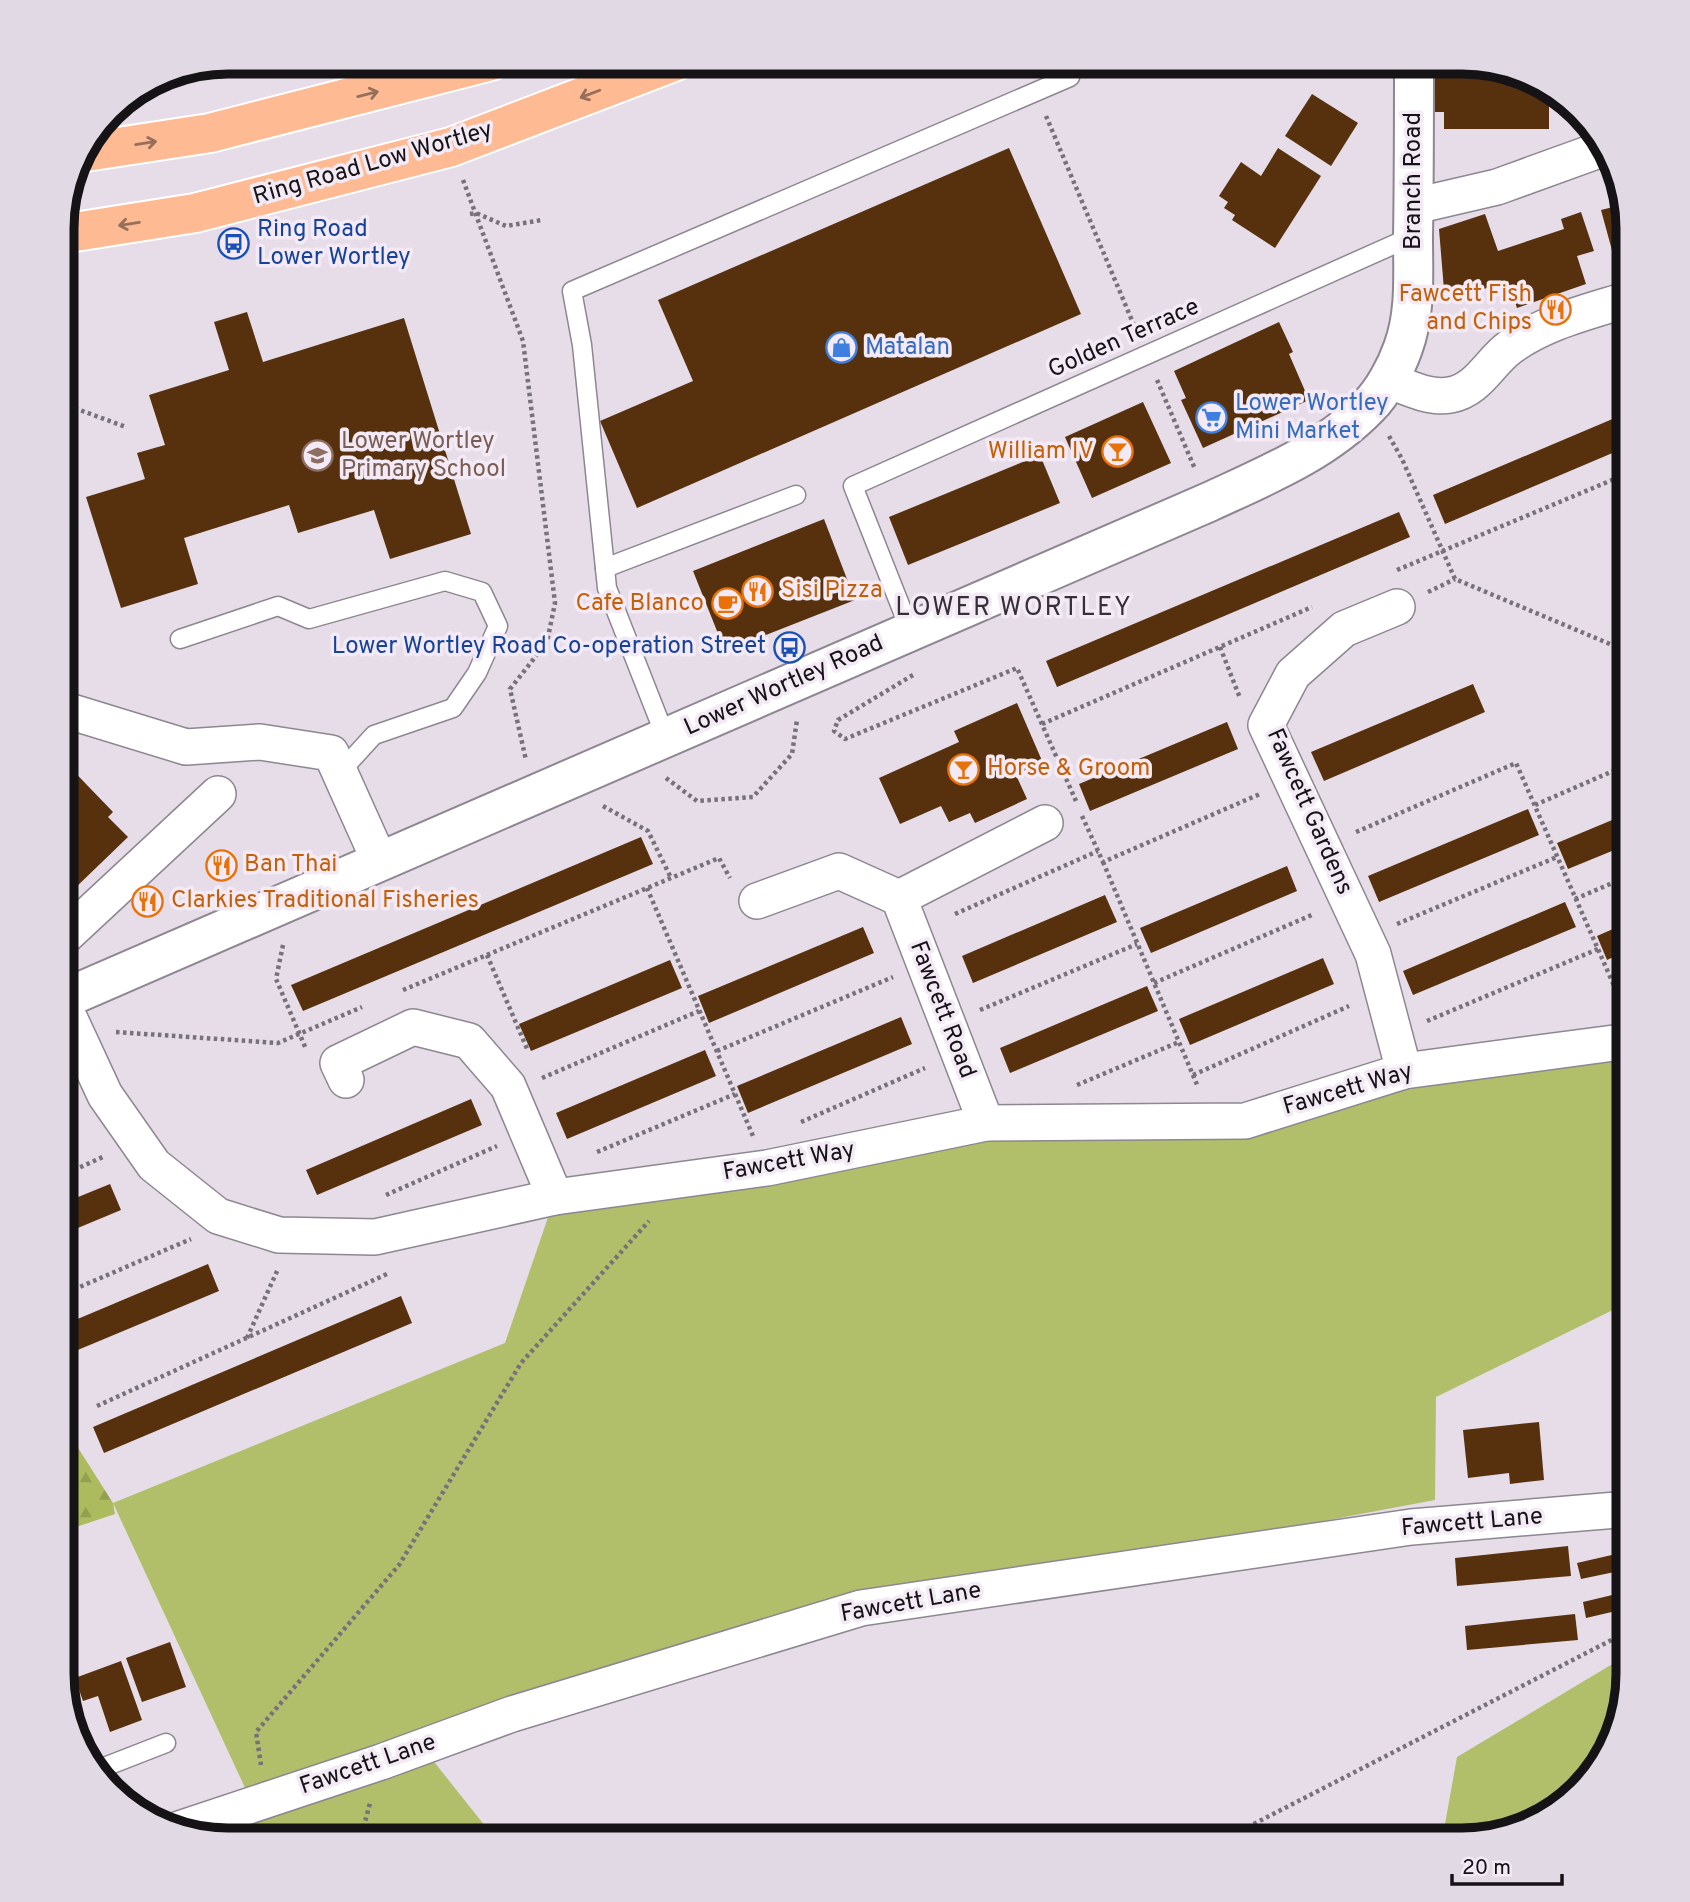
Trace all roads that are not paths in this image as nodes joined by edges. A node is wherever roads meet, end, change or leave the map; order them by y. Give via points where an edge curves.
1 (441, 74) edge
2 (642, 74) edge
3 (1414, 74) edge
4 (1070, 77) dead end
5 (95, 151) edge
6 (1596, 151) edge
7 (1414, 221) junction
8 (74, 232) edge
9 (1616, 303) edge
10 (1388, 380) junction
11 (796, 495) dead end
12 (605, 568) junction
13 (1397, 607) dead end
14 (918, 627) junction
15 (180, 639) dead end
16 (74, 713) edge
17 (666, 738) junction
18 (341, 771) junction
19 (218, 794) dead end
20 (1045, 823) dead end
21 (380, 862) junction
22 (899, 898) junction
23 (757, 901) road end
24 (74, 928) edge
25 (73, 1006) edge
26 (73, 1026) edge
27 (1616, 1027) edge
28 (342, 1071) road end
29 (1404, 1071) junction
30 (986, 1123) junction
31 (550, 1185) junction
32 (1616, 1510) edge
33 (166, 1742) dead end
34 (105, 1768) edge
35 (194, 1824) edge

5 -> 1 highway via 210,133
2 -> 8 highway, Ring Road Low Wortley via 451,147 195,213
3 - 7 street, Branch Road
4 - 12 lane via 572,291 582,345
6 - 7 street
7 - 10 street, Branch Road via 1411,317 1404,347
7 - 14 lane, Golden Terrace via 1146,355 853,486
9 - 10 street via 1550,324 1507,349 1469,388 1451,396 1433,396
10 - 14 street, Lower Wortley Road via 1370,406 1297,461
11 - 12 lane
12 - 17 lane via 607,588
13 - 29 street, Fawcett Gardens via 1344,629 1293,674 1266,726 1365,937
14 - 17 street, Lower Wortley Road
15 - 18 lane via 278,606 309,619 445,581 482,592 498,626 477,673 453,708 374,735
16 - 18 street via 187,747 260,742 331,753
17 - 21 street, Lower Wortley Road
18 - 21 street
19 - 24 street
20 - 22 street
21 - 25 street, Lower Wortley Road
22 - 23 street via 839,871
22 - 30 street, Fawcett Road
26 - 31 street, Fawcett Way via 105,1095 154,1166 218,1216 233,1221 279,1235 375,1237
27 - 29 street, Fawcett Way
28 - 31 street via 413,1027 469,1041 525,1085
29 - 30 street, Fawcett Way via 1245,1121
30 - 31 street, Fawcett Way via 767,1168 687,1179
32 - 35 street, Fawcett Lane via 1411,1527 861,1608 512,1714
33 - 34 lane

